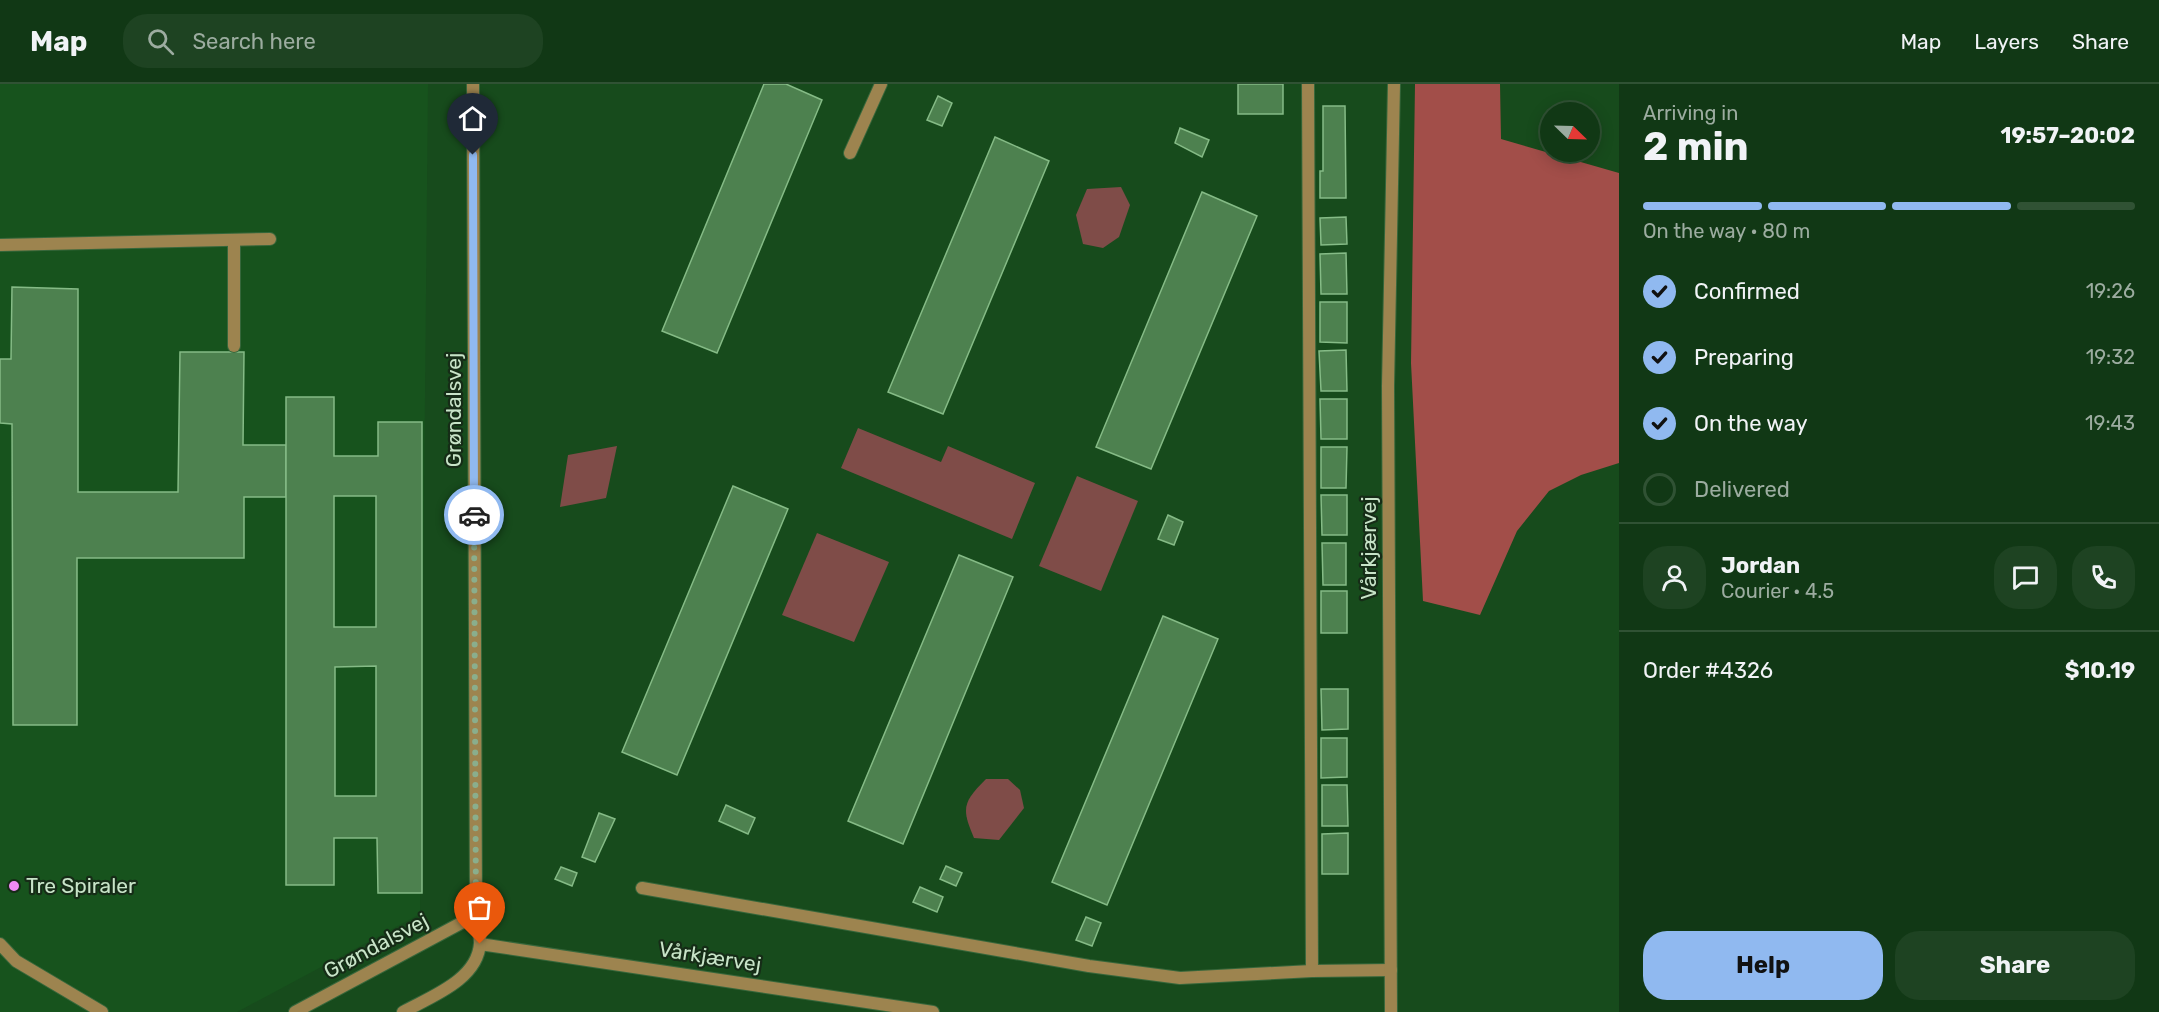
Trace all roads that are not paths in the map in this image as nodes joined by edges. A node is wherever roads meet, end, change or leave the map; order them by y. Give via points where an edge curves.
1 (472, 84) edge
2 (881, 84) edge
3 (1308, 84) edge
4 (1394, 84) edge
5 (850, 153) dead end
6 (234, 240) junction
7 (270, 240) dead end
8 (0, 245) edge
9 (234, 346) dead end
10 (642, 888) dead end
11 (476, 915) junction
12 (0, 944) edge
13 (480, 944) junction
14 (1312, 970) junction
15 (1391, 970) junction
16 (102, 1012) edge
17 (295, 1012) edge
18 (403, 1012) edge
19 (933, 1012) edge
20 (1391, 1012) edge

1 - 11 street, Grøndalsvej
2 - 5 street
3 - 14 street
4 - 15 street, Vårkjærvej via 1388,386
6 - 7 street
6 - 8 street
6 - 9 street
10 - 14 street via 1089,966 1180,978
11 - 13 street, Grøndalsvej
11 - 17 street, Grøndalsvej
12 - 16 street via 16,961
13 - 18 street via 473,964 463,976
13 - 19 street, Vårkjærvej
14 - 15 street
15 - 20 street, Vårkjærvej

